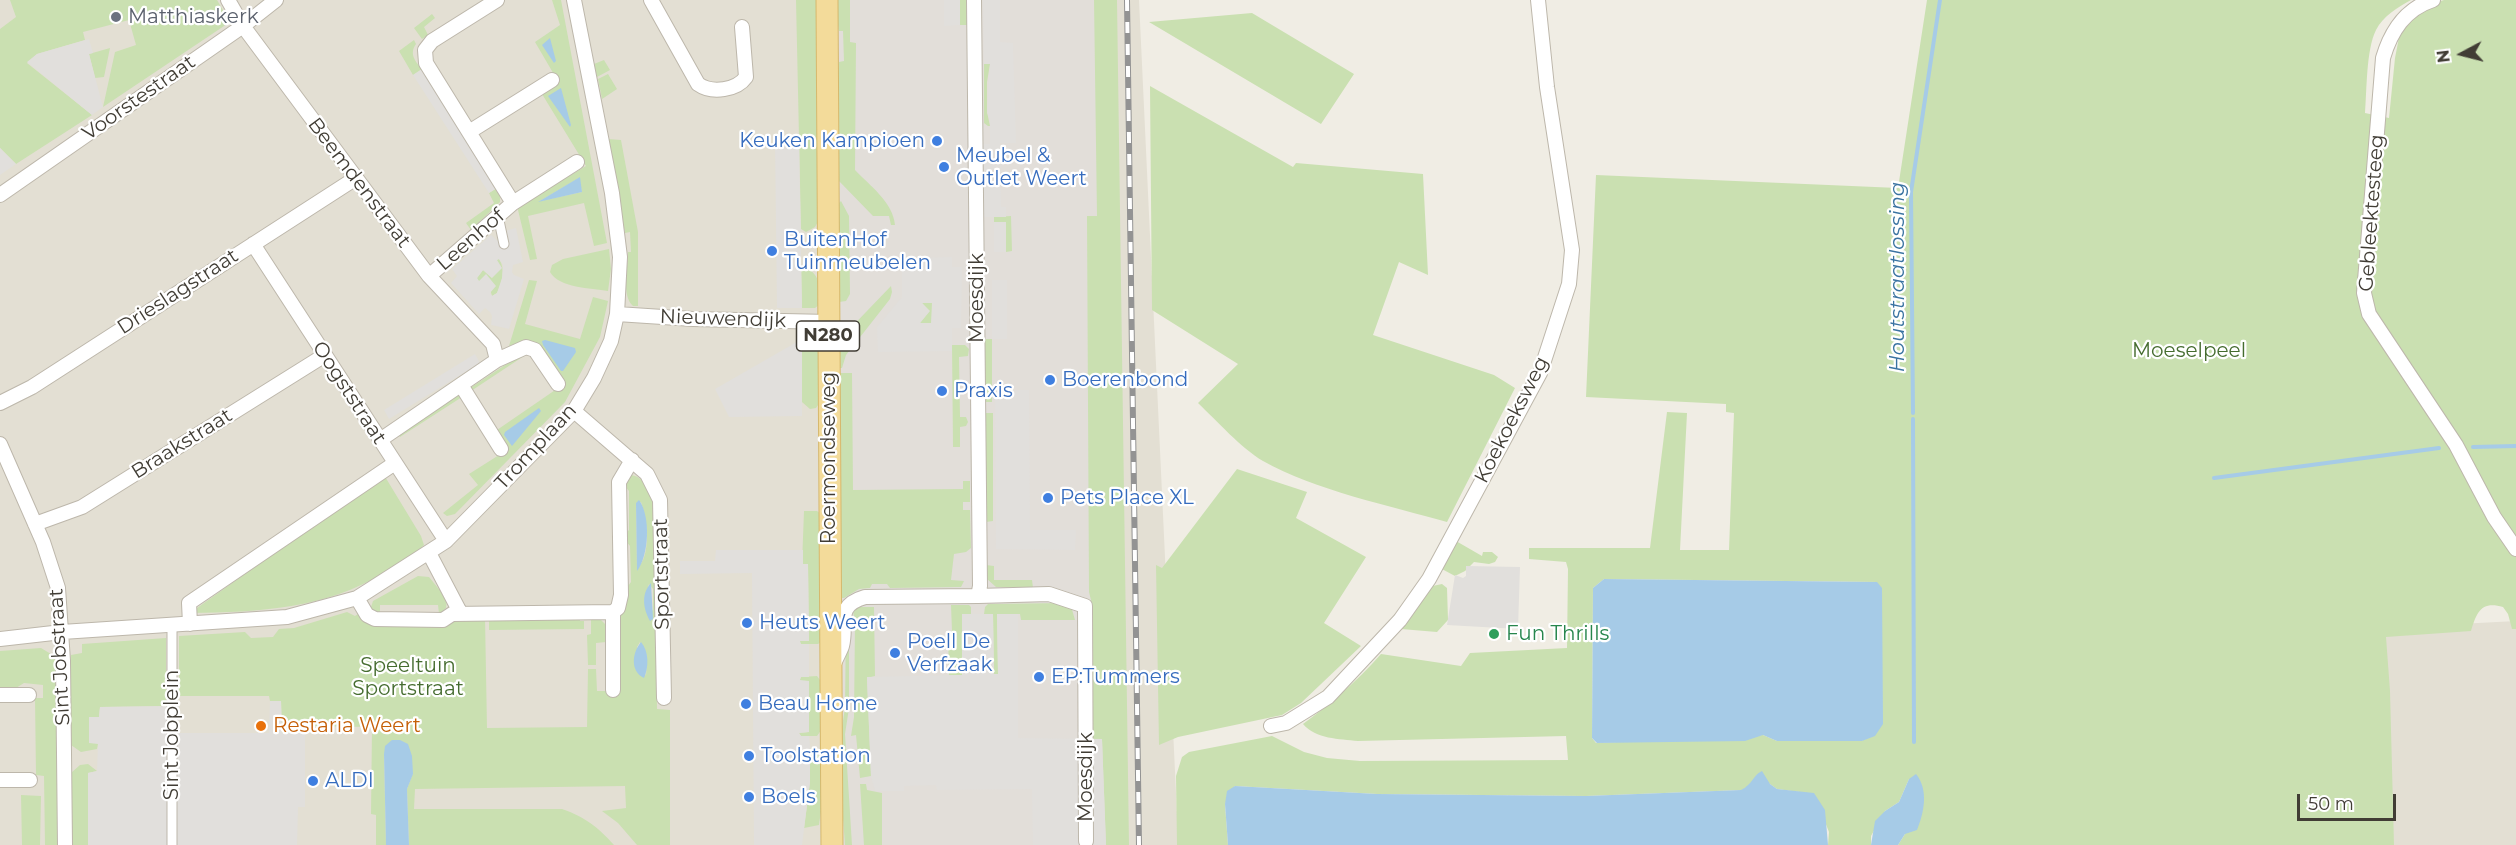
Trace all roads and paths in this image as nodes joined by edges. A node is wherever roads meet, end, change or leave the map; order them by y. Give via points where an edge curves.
1 (228, 0) edge
2 (276, 0) edge
3 (497, 0) edge
4 (574, 0) edge
5 (651, 0) edge
6 (827, 0) edge
7 (974, 0) edge
8 (1538, 0) edge
9 (2433, 0) edge
10 (243, 26) junction
11 (742, 27) dead end
12 (552, 80) dead end
13 (469, 132) junction
14 (578, 162) dead end
15 (356, 178) junction
16 (0, 195) edge
17 (513, 203) junction
18 (498, 216) junction
19 (253, 244) junction
20 (504, 244) dead end
21 (429, 276) junction
22 (617, 314) junction
23 (828, 322) junction
24 (325, 355) junction
25 (497, 360) junction
26 (558, 384) dead end
27 (461, 385) junction
28 (0, 404) edge
29 (574, 411) junction
30 (380, 440) junction
31 (0, 444) edge
32 (501, 449) dead end
33 (632, 460) junction
34 (395, 463) junction
35 (35, 524) junction
36 (446, 541) junction
37 (2516, 549) edge
38 (429, 553) junction
39 (978, 596) junction
40 (357, 598) junction
41 (613, 612) junction
42 (461, 614) junction
43 (190, 624) junction
44 (172, 625) junction
45 (62, 632) junction
46 (0, 639) edge
47 (830, 671) junction
48 (613, 690) dead end
49 (0, 695) edge
50 (29, 695) dead end
51 (664, 698) dead end
52 (1271, 726) dead end
53 (0, 780) edge
54 (30, 780) dead end
55 (1086, 841) dead end
56 (65, 845) edge
57 (172, 845) edge
58 (832, 845) edge

1 - 10 street, Beemdenstraat
2 - 10 street, Voorstestraat
3 - 13 street, Leenhof via 432,41 425,50 426,63
4 - 22 street, Tromplaan via 618,235
5 - 11 street via 703,88 730,89 741,85 746,77
6 - 23 main road, Roermondseweg / N280
7 - 39 street, Moesdijk
8 - 52 street, Koekoeksweg via 1572,250 1569,284 1540,373 1429,579 1400,620 1328,697 1286,723
9 - 37 street, Gebleektesteeg via 2413,10 2398,24 2388,39 2383,58 2364,293 2369,314 2456,446
10 - 15 street, Beemdenstraat
10 - 16 street, Voorstestraat
12 - 13 street
13 - 17 street, Leenhof
14 - 17 street, Leenhof
15 - 19 street, Drieslagstraat
15 - 21 street, Beemdenstraat
17 - 18 street, Leenhof
18 - 20 street
18 - 21 street, Leenhof
19 - 24 street, Oogststraat
19 - 28 street, Drieslagstraat
21 - 25 street, Beemdenstraat via 493,344
22 - 23 street, Nieuwendijk
22 - 29 street, Tromplaan via 611,341
23 - 47 main road, Roermondseweg / N280
24 - 30 street, Oogststraat
24 - 35 street, Braakstraat via 82,507
25 - 26 street via 526,347 535,350
25 - 27 street
27 - 30 street
27 - 32 street
29 - 33 street, Sportstraat
29 - 36 street, Tromplaan
30 - 34 street, Oogststraat
31 - 35 street, Sint Jobstraat
33 - 41 street, Sportstraat via 619,482 621,595
33 - 51 street, Sportstraat via 647,474 660,500
34 - 36 street, Oogststraat
34 - 43 street via 189,603
35 - 45 street, Sint Jobstraat via 58,588
36 - 38 street, Tromplaan
38 - 40 street, Tromplaan
38 - 42 street
39 - 47 street, Moesdijk via 865,597 849,604 842,619 842,646
39 - 55 street, Moesdijk via 1049,594 1084,606
40 - 42 street via 367,615 375,620 443,620
40 - 43 street, Tromplaan via 287,617
41 - 42 street
41 - 48 street, Sportstraat
43 - 44 street, Tromplaan
44 - 45 street, Tromplaan
44 - 57 street, Sint Jobplein
45 - 46 street, Tromplaan
45 - 56 street, Sint Jobstraat
47 - 58 main road, Roermondseweg / N280
49 - 50 street
53 - 54 street

